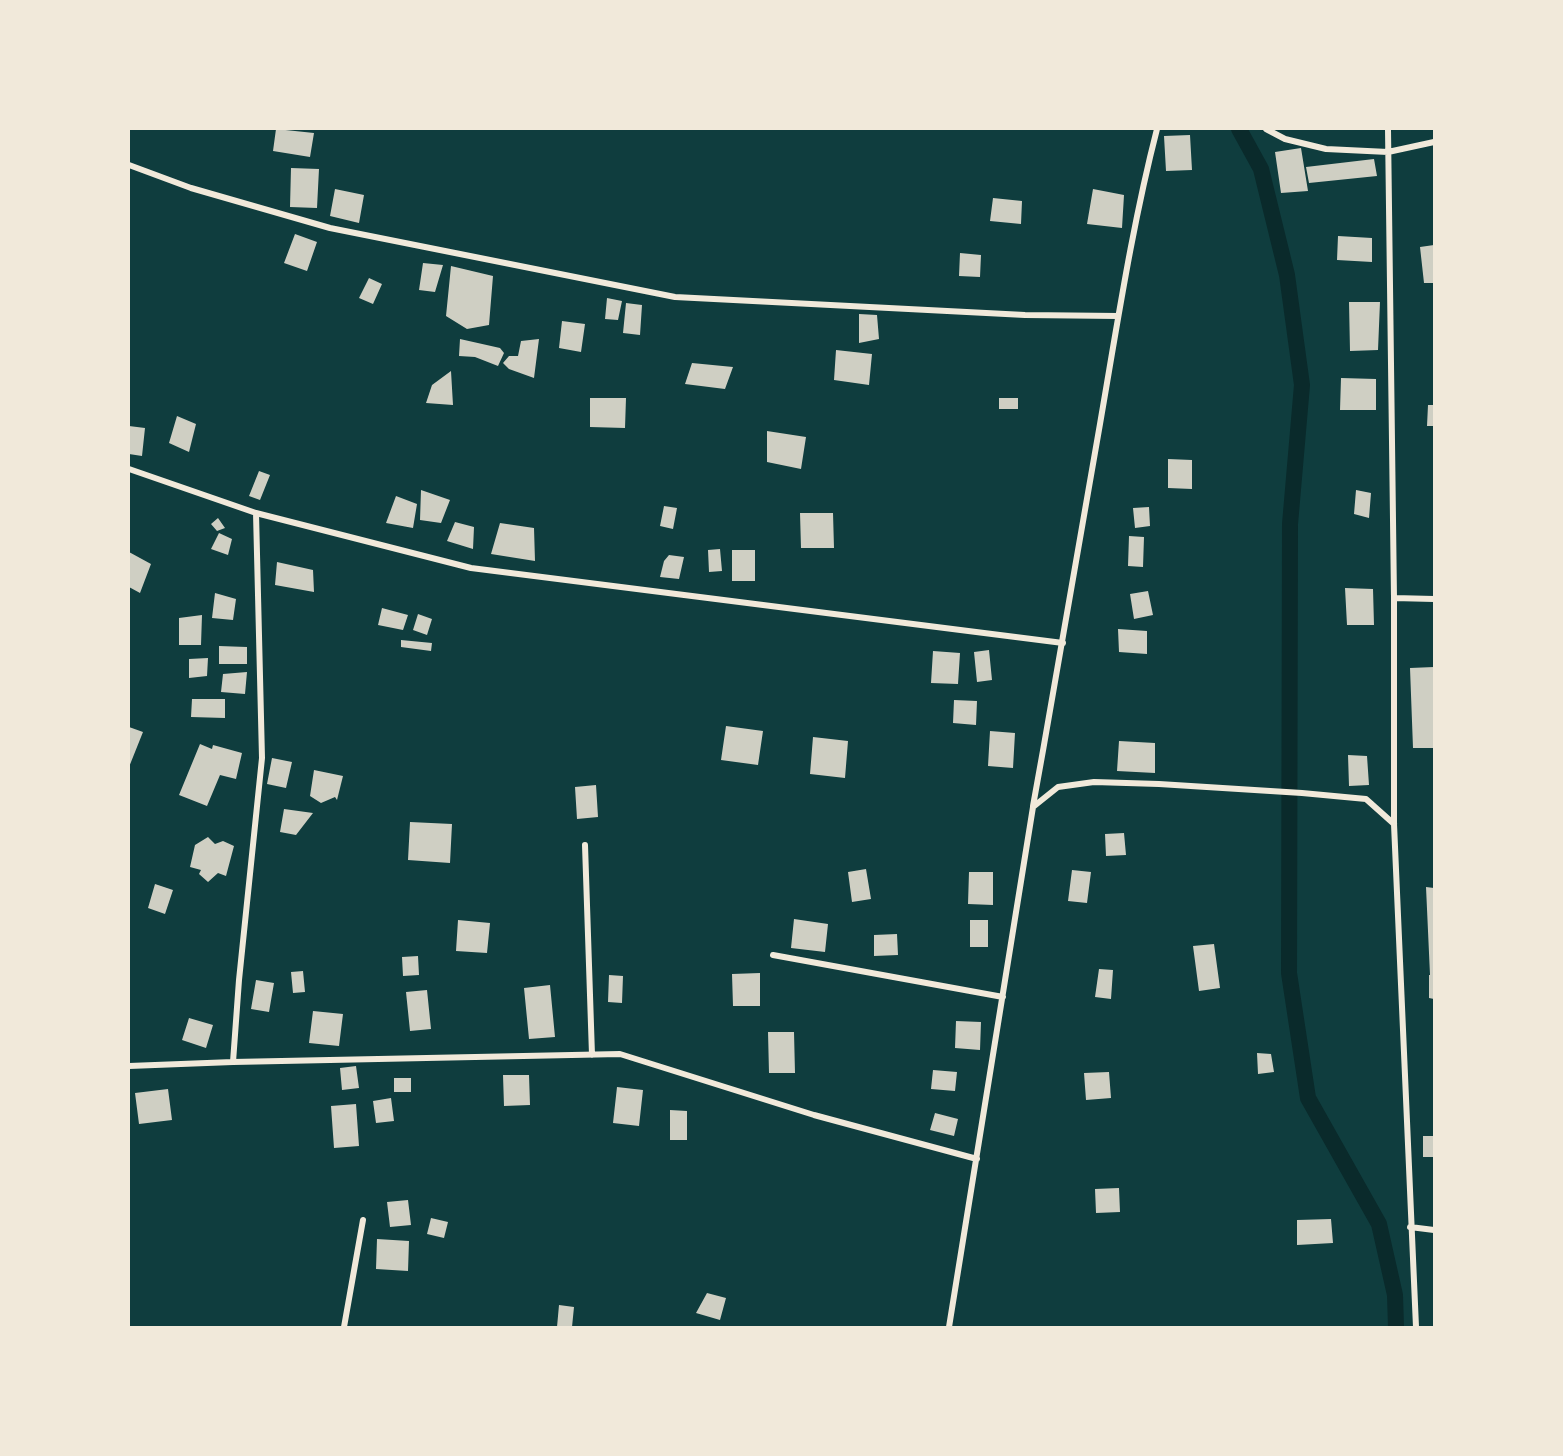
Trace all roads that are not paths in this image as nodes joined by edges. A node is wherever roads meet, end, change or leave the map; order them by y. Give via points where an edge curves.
1 (1157, 129) edge
2 (1266, 129) edge
3 (1388, 129) edge
4 (1434, 142) edge
5 (1388, 152) junction
6 (129, 165) edge
7 (1118, 316) junction
8 (129, 469) edge
9 (255, 513) junction
10 (1394, 598) junction
11 (1434, 599) edge
12 (1063, 643) junction
13 (1033, 807) junction
14 (1394, 824) junction
15 (585, 845) dead end
16 (773, 955) dead end
17 (1003, 997) junction
18 (592, 1055) junction
19 (233, 1062) junction
20 (129, 1066) edge
21 (977, 1159) junction
22 (363, 1220) dead end
23 (1410, 1227) junction
24 (1434, 1230) edge
25 (344, 1327) edge
26 (949, 1327) edge
27 (1416, 1327) edge

1 - 7 street
2 - 5 street via 1285,139 1326,149
3 - 5 street
4 - 5 street
5 - 10 street
6 - 7 street via 191,189 330,228 675,297
7 - 12 street
8 - 9 street
9 - 12 street via 471,568
9 - 19 street via 262,758
10 - 11 street
10 - 14 street
12 - 13 street
13 - 14 street via 1058,787 1094,782 1366,799
13 - 17 street
14 - 23 street
15 - 18 street
16 - 17 street
17 - 21 street
18 - 19 street
18 - 21 street via 620,1054 814,1115
19 - 20 street
21 - 26 street
22 - 25 street
23 - 24 street
23 - 27 street

